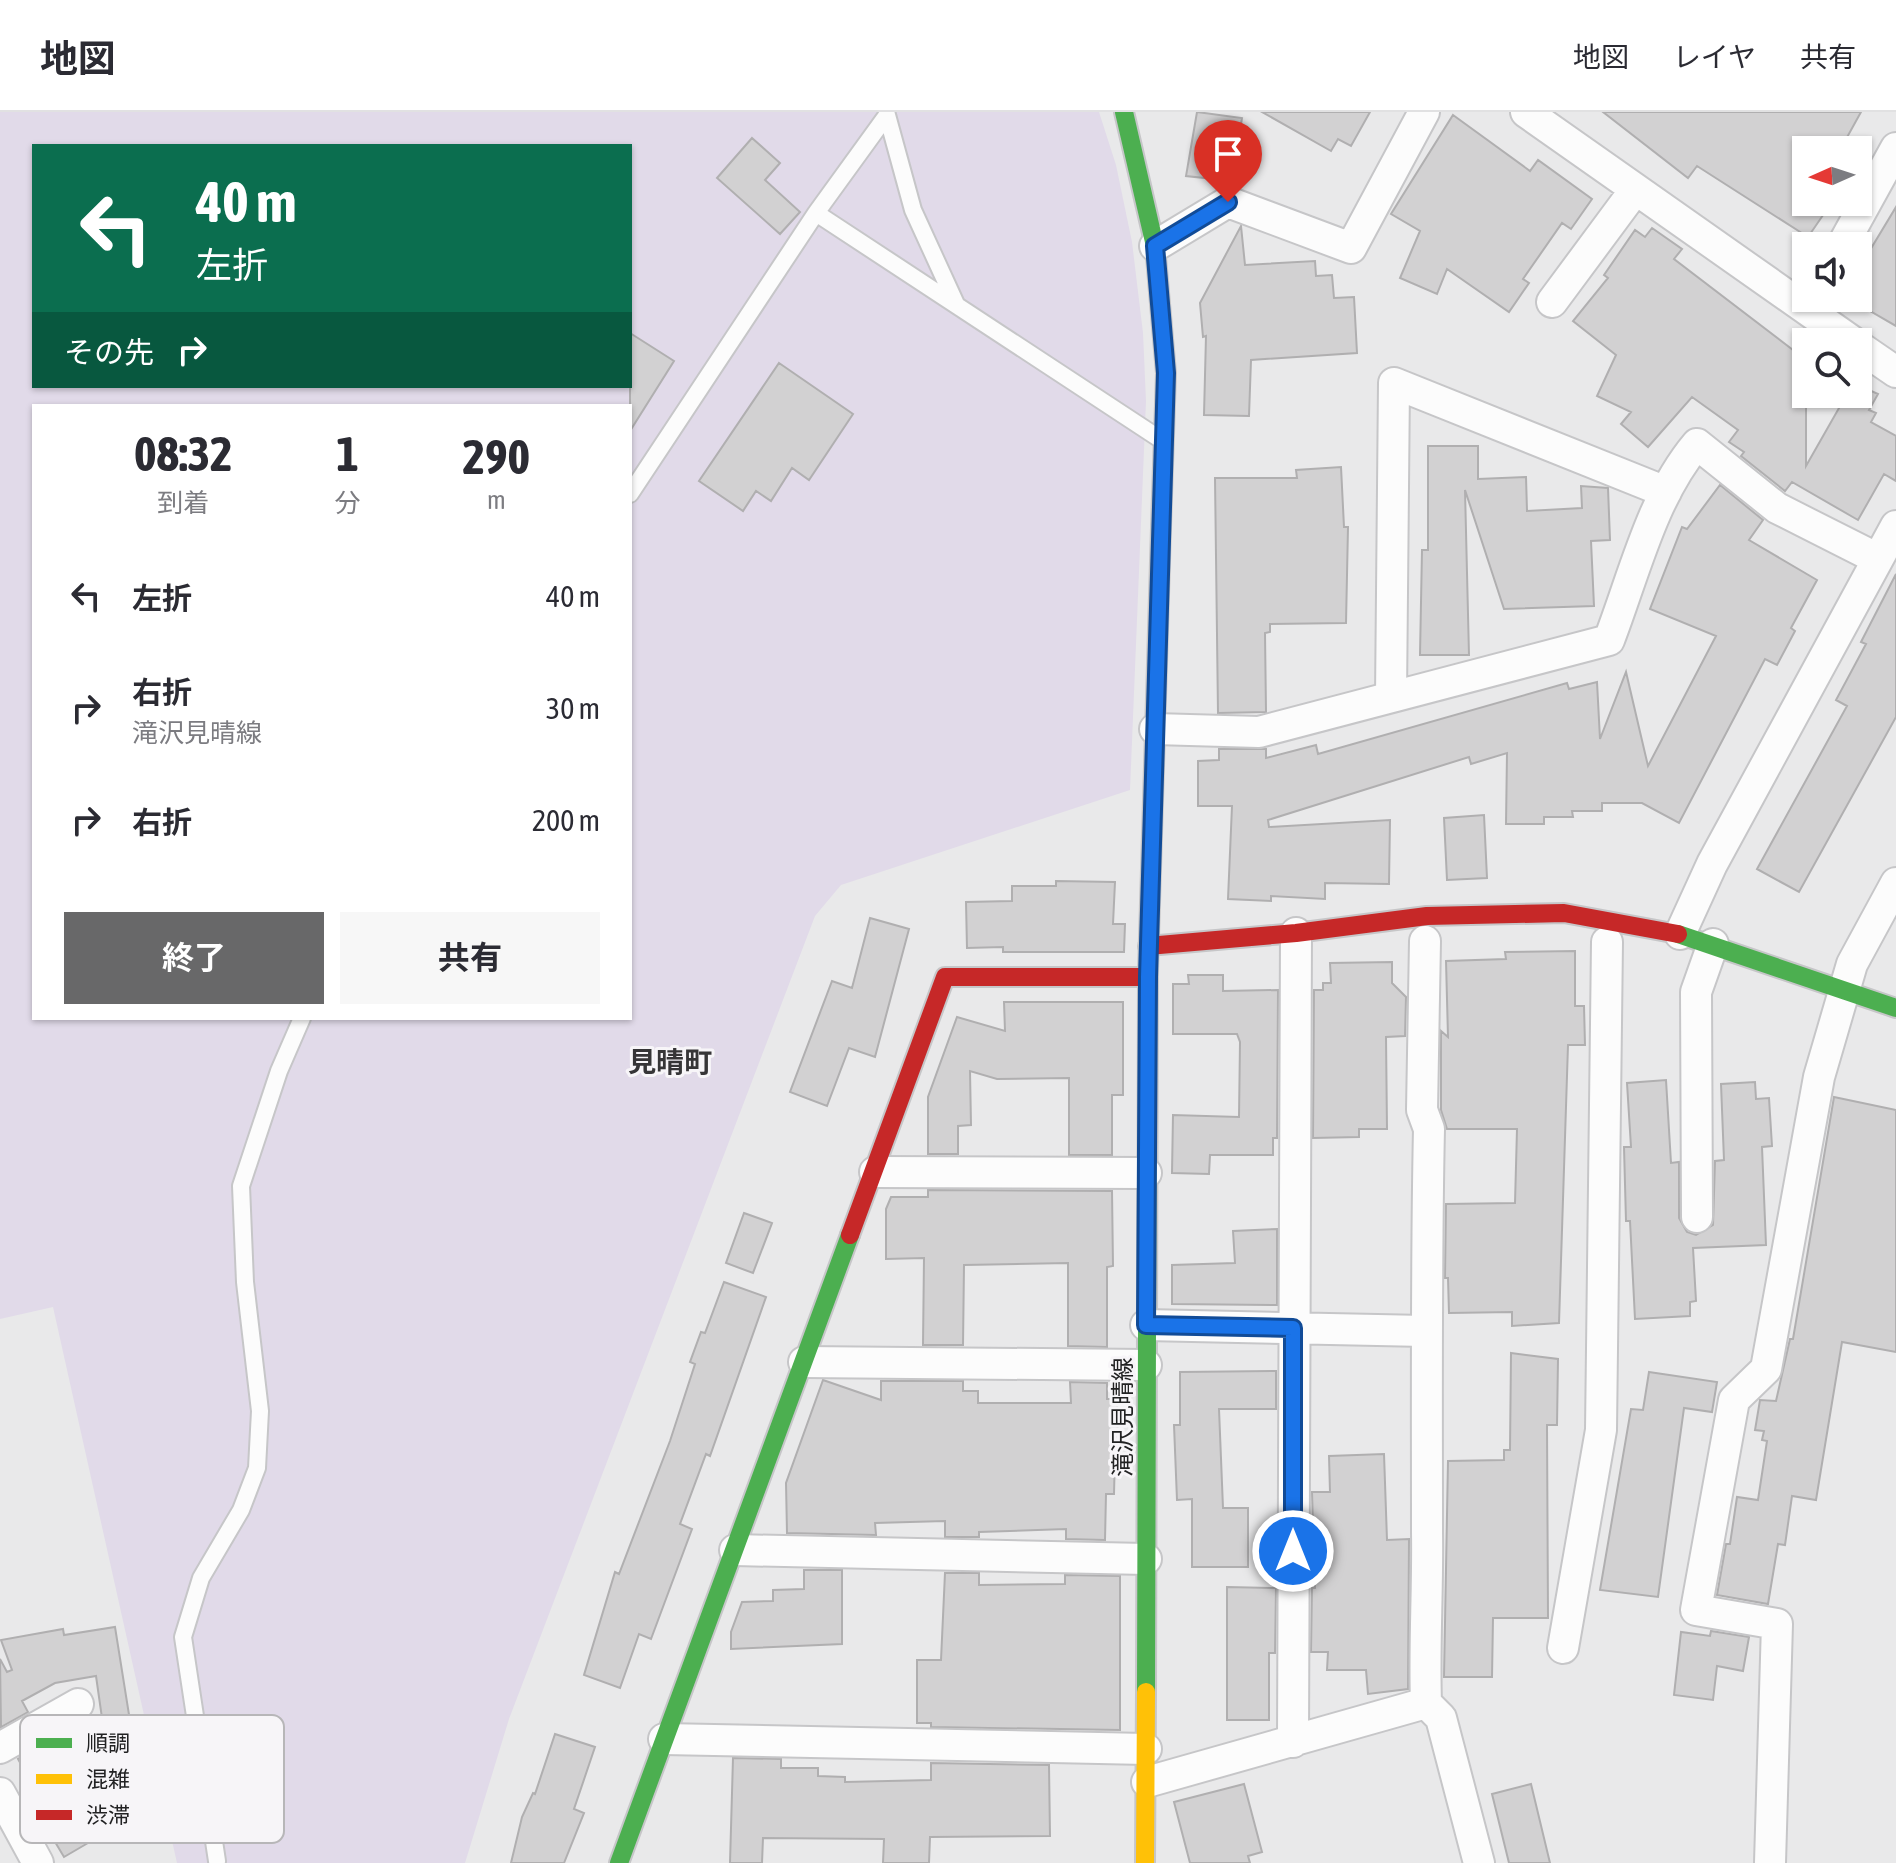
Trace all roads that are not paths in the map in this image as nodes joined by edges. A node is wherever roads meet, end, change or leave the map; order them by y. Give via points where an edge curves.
1 (1124, 112) edge
2 (1424, 112) edge
3 (1526, 112) edge
4 (1896, 148) edge
5 (1635, 190) junction
6 (816, 213) junction
7 (1850, 232) edge
8 (1155, 246) junction
9 (1792, 292) edge
10 (1552, 302) dead end
11 (957, 305) junction
12 (1819, 312) edge
13 (1837, 328) edge
14 (1872, 356) edge
15 (1896, 372) edge
16 (1164, 442) junction
17 (632, 491) edge
18 (1666, 492) junction
19 (1896, 526) edge
20 (1878, 559) junction
21 (1391, 697) junction
22 (1155, 729) junction
23 (1896, 883) edge
24 (1296, 933) junction
25 (1680, 934) junction
26 (1425, 941) dead end
27 (1607, 942) dead end
28 (1713, 944) junction
29 (1148, 946) junction
30 (1148, 977) junction
31 (1844, 989) junction
32 (1896, 1008) edge
33 (301, 1020) edge
34 (875, 1172) junction
35 (1146, 1173) junction
36 (1697, 1217) dead end
37 (1146, 1325) junction
38 (1293, 1328) junction
39 (1425, 1331) junction
40 (804, 1362) junction
41 (1146, 1365) junction
42 (735, 1550) junction
43 (1146, 1559) junction
44 (1563, 1648) dead end
45 (1426, 1703) junction
46 (78, 1704) dead end
47 (58, 1715) edge
48 (195, 1715) edge
49 (20, 1737) edge
50 (664, 1739) junction
51 (1293, 1742) junction
52 (0, 1748) edge
53 (1146, 1749) junction
54 (1147, 1782) junction
55 (0, 1793) edge
56 (20, 1830) edge
57 (27, 1843) edge
58 (38, 1863) edge
59 (619, 1863) edge
60 (1145, 1863) edge
61 (1479, 1863) edge
62 (1770, 1863) edge

1 - 8 street, 滝沢見晴線
2 - 8 street via 1351,248 1228,202
3 - 5 street
4 - 7 street
5 - 9 street
5 - 10 street
6 - 11 lane
6 - 11 lane via 887,115 913,210
6 - 17 lane
8 - 16 street, 滝沢見晴線 via 1166,373
11 - 16 lane
12 - 13 street
14 - 15 street
16 - 22 street, 滝沢見晴線
18 - 20 street via 1697,444 1777,508
18 - 21 street via 1609,640
18 - 21 street via 1394,383
19 - 20 street
20 - 25 street via 1712,864
21 - 22 street via 1259,732
22 - 29 street, 滝沢見晴線
23 - 31 street
24 - 25 street via 1427,916 1510,912 1606,918
24 - 29 street
24 - 38 street
25 - 28 street
26 - 39 street
27 - 44 street via 1601,1430
28 - 31 street
28 - 36 street via 1696,992
29 - 30 street, 滝沢見晴線
30 - 34 street via 945,977
30 - 35 street, 滝沢見晴線
31 - 32 street
31 - 62 street via 1819,1077 1766,1369 1734,1400 1696,1610 1777,1624
33 - 48 lane via 241,1186 245,1282 260,1411 257,1468 241,1510 201,1578 183,1637
34 - 35 street
34 - 40 street
35 - 37 street, 滝沢見晴線
37 - 38 street
37 - 41 street, 滝沢見晴線
38 - 39 street
38 - 51 street
39 - 45 street
40 - 41 street
40 - 42 street
41 - 43 street, 滝沢見晴線
42 - 43 street
42 - 50 street
43 - 53 street, 滝沢見晴線
45 - 51 street
45 - 61 street via 1441,1718
46 - 47 street
49 - 52 street
50 - 53 street
50 - 59 street
51 - 54 street
53 - 54 street, 滝沢見晴線
54 - 60 street, 滝沢見晴線
55 - 56 street
57 - 58 street

